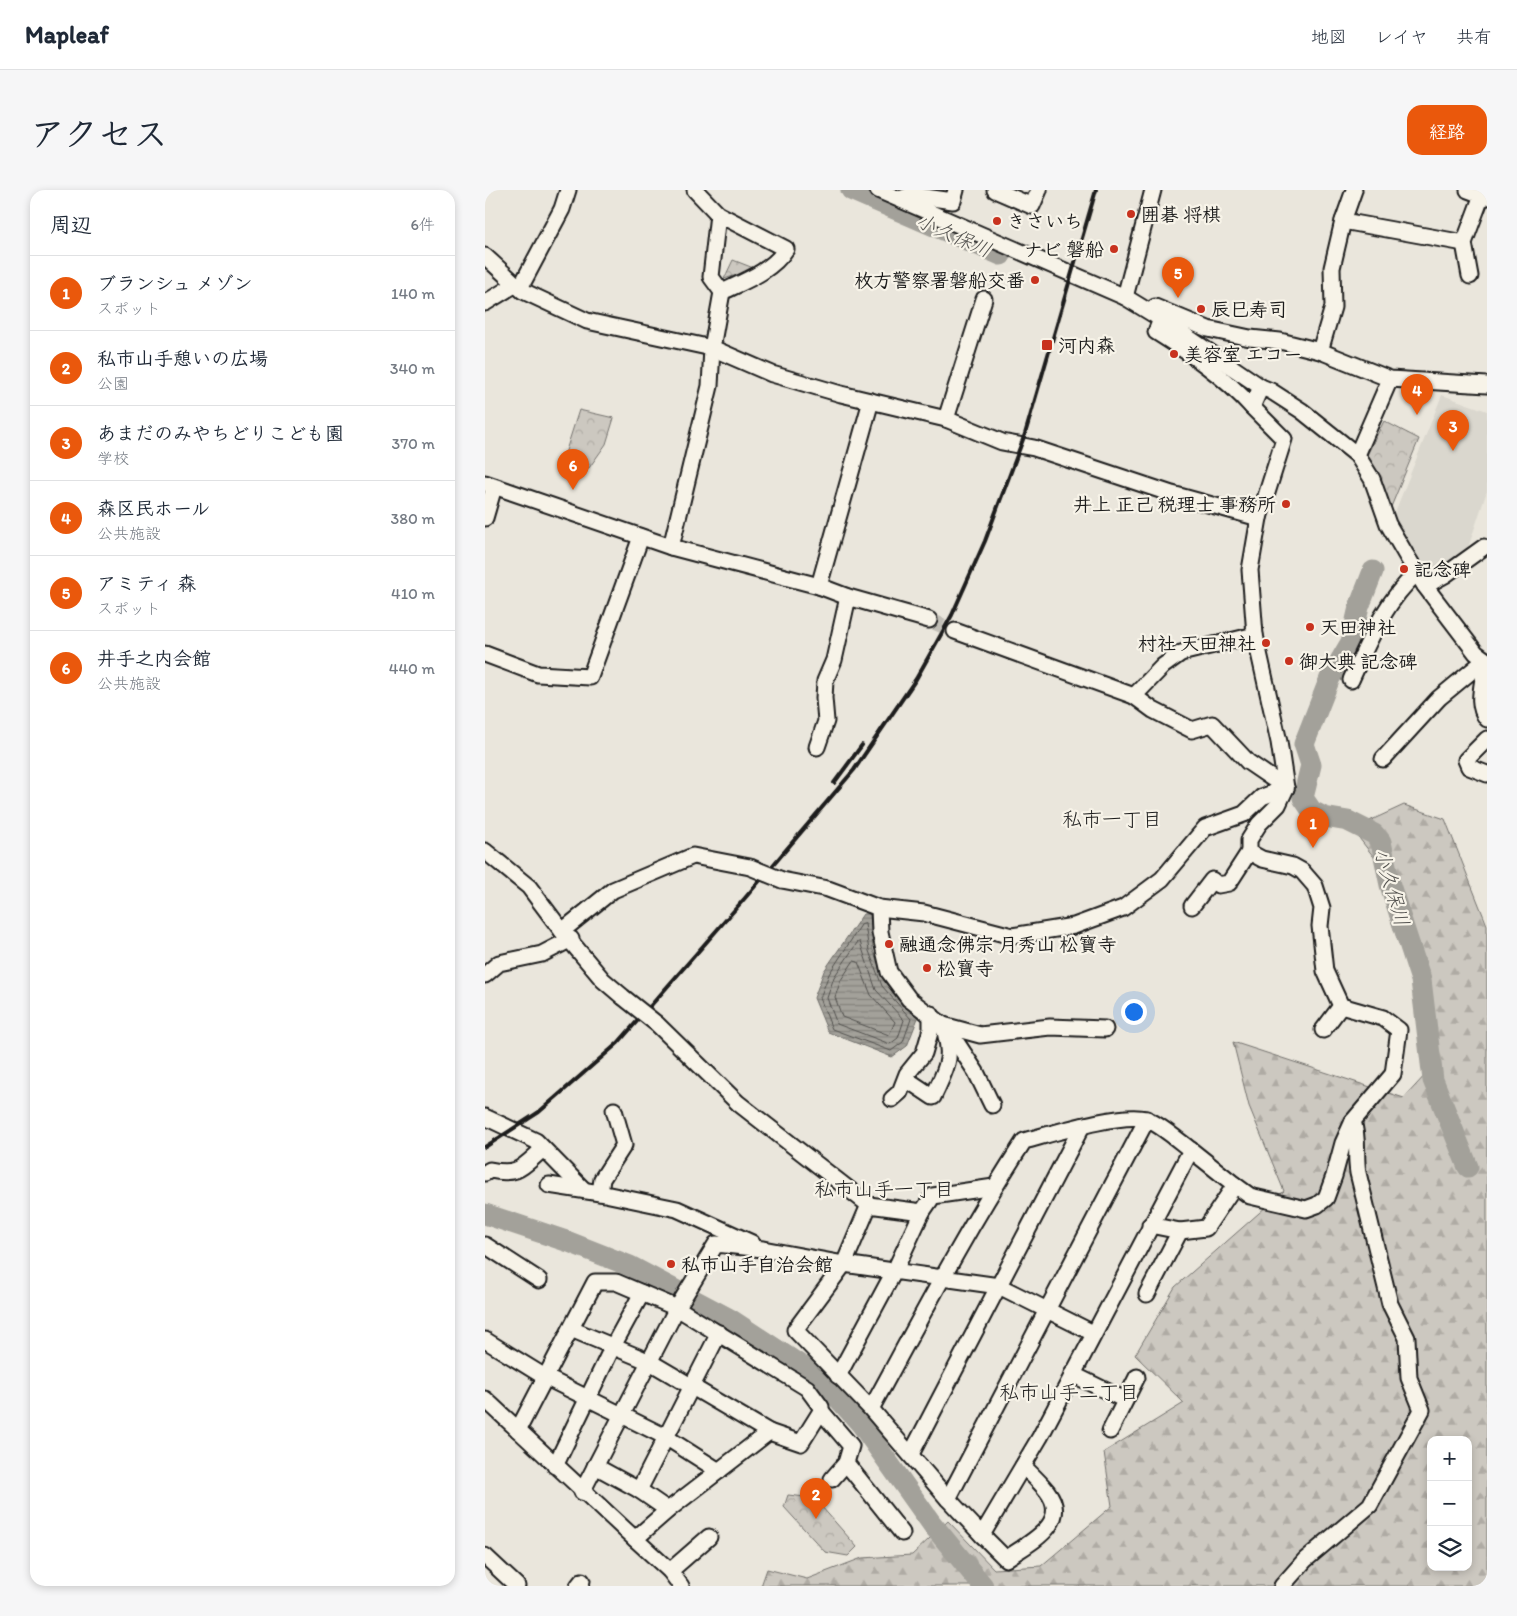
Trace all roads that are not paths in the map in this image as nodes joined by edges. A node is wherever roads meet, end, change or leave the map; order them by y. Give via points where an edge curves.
1 (568, 190) edge
2 (695, 190) edge
3 (878, 190) edge
4 (956, 190) edge
5 (995, 190) edge
6 (1039, 190) edge
7 (1153, 190) edge
8 (1355, 190) edge
9 (898, 194) edge
10 (1479, 194) edge
11 (718, 214) junction
12 (1343, 221) junction
13 (1464, 243) junction
14 (485, 256) edge
15 (1470, 276) dead end
16 (518, 286) junction
17 (722, 292) junction
18 (1125, 297) junction
19 (984, 299) dead end
20 (485, 303) edge
21 (1142, 307) junction
22 (1161, 319) junction
23 (712, 348) junction
24 (1320, 351) junction
25 (1390, 379) junction
26 (1487, 385) edge
27 (1261, 387) junction
28 (871, 401) junction
29 (1252, 407) junction
30 (946, 419) junction
31 (1357, 456) junction
32 (490, 485) edge
33 (485, 518) edge
34 (1259, 518) junction
35 (641, 537) junction
36 (671, 546) junction
37 (1484, 547) dead end
38 (1421, 579) junction
39 (819, 586) junction
40 (847, 597) junction
41 (929, 620) tunnel mouth
42 (955, 630) tunnel mouth
43 (1255, 635) junction
44 (485, 654) edge
45 (1486, 661) edge
46 (1351, 680) dead end
47 (1134, 696) junction
48 (1487, 719) edge
49 (1487, 739) edge
50 (817, 747) dead end
51 (1383, 759) dead end
52 (1487, 774) edge
53 (1286, 788) junction
54 (485, 852) edge
55 (1249, 852) junction
56 (1192, 906) dead end
57 (879, 908) junction
58 (566, 935) junction
59 (485, 974) edge
60 (1341, 1006) junction
61 (931, 1014) junction
62 (944, 1026) junction
63 (1105, 1029) dead end
64 (1323, 1030) dead end
65 (906, 1079) junction
66 (892, 1099) dead end
67 (992, 1105) dead end
68 (614, 1110) dead end
69 (485, 1117) edge
70 (1147, 1119) junction
71 (1353, 1121) junction
72 (1082, 1126) junction
73 (543, 1149) junction
74 (1191, 1150) junction
75 (485, 1173) edge
76 (549, 1185) dead end
77 (1235, 1185) junction
78 (994, 1187) junction
79 (584, 1190) junction
80 (600, 1193) junction
81 (869, 1205) junction
82 (922, 1212) junction
83 (1150, 1225) junction
84 (1180, 1231) junction
85 (485, 1245) edge
86 (763, 1249) junction
87 (844, 1264) junction
88 (895, 1270) junction
89 (943, 1278) junction
90 (539, 1280) dead end
91 (999, 1286) junction
92 (642, 1293) junction
93 (1147, 1294) dead end
94 (677, 1308) junction
95 (1048, 1311) junction
96 (571, 1329) junction
97 (719, 1332) junction
98 (1093, 1333) junction
99 (485, 1340) edge
100 (613, 1346) junction
101 (651, 1362) junction
102 (1072, 1374) junction
103 (838, 1376) junction
104 (545, 1377) junction
105 (1137, 1377) dead end
106 (691, 1386) junction
107 (588, 1398) junction
108 (485, 1399) edge
109 (1125, 1400) junction
110 (871, 1409) junction
111 (821, 1411) junction
112 (621, 1415) junction
113 (518, 1430) junction
114 (1110, 1431) dead end
115 (769, 1432) junction
116 (664, 1436) junction
117 (911, 1454) junction
118 (846, 1463) junction
119 (555, 1466) junction
120 (595, 1466) junction
121 (1023, 1466) junction
122 (719, 1471) junction
123 (832, 1479) dead end
124 (639, 1490) junction
125 (582, 1492) junction
126 (947, 1499) junction
127 (667, 1510) junction
128 (902, 1532) dead end
129 (982, 1535) junction
130 (709, 1537) dead end
131 (635, 1539) junction
132 (485, 1556) edge
133 (670, 1571) junction
134 (517, 1586) edge
135 (681, 1586) edge
136 (1282, 1586) edge

1 - 16 street via 559,215
2 - 11 street
3 - 9 street
4 - 9 street via 953,201
5 - 6 street via 1032,206
7 - 18 street
8 - 12 street
9 - 18 street
10 - 13 street
11 - 17 street via 711,277
11 - 17 street via 786,249 780,259 755,276
12 - 13 street
12 - 24 street via 1332,268 1333,307
13 - 15 street
14 - 16 street
16 - 20 street
16 - 23 street via 587,321
17 - 23 street
18 - 21 street
19 - 30 street
21 - 22 street
21 - 24 street via 1152,306 1208,329
22 - 27 street
22 - 29 street via 1156,332 1199,359 1234,387
23 - 28 street via 772,374
23 - 36 street via 710,386
24 - 25 street
25 - 26 street
25 - 31 street
27 - 29 street
27 - 31 street via 1302,411
28 - 30 street
28 - 39 street
29 - 34 street via 1284,439
30 - 34 street via 1002,442 1034,448 1172,494
31 - 38 street via 1372,479 1388,524
32 - 33 street
32 - 35 street
34 - 43 street via 1250,570
35 - 36 street
35 - 44 street via 591,677 538,674
36 - 39 street
37 - 38 street via 1445,575
38 - 45 street via 1476,653
38 - 46 street via 1400,588 1395,595 1372,633
39 - 40 street
40 - 41 street
40 - 50 street via 834,660 825,681 826,721
42 - 47 street
43 - 47 street via 1181,653 1163,666
43 - 53 street
45 - 48 street via 1479,702
45 - 51 street via 1439,698
47 - 53 street via 1192,730 1212,724 1248,762
49 - 52 street via 1466,760 1469,767
53 - 55 street via 1278,805 1259,824 1249,840
53 - 57 street via 1262,797 1244,814 1205,828 1163,879 1123,908 1074,926 1012,936 923,913
54 - 58 street via 529,887
55 - 56 street via 1229,883 1218,885 1212,880
55 - 60 street via 1262,859 1293,866 1315,886 1322,908 1320,926 1325,970
57 - 58 street, bridge via 828,889 782,880 750,867 693,856 613,890
57 - 61 street via 880,932 889,972 909,999
58 - 59 street via 542,954 499,964
58 - 81 street, bridge via 603,980 657,1024 737,1104
60 - 64 street
60 - 71 street via 1383,1018 1399,1030 1393,1074
61 - 62 street
61 - 65 street via 931,1029 924,1053
62 - 63 street via 980,1035 1050,1027
62 - 65 street via 950,1047 949,1062 933,1097
62 - 67 street via 960,1046
65 - 66 street via 900,1092
68 - 80 street via 624,1145 602,1179
69 - 73 street via 535,1141
70 - 72 street via 1134,1117
70 - 74 street
70 - 95 street
71 - 77 street via 1326,1198 1317,1205 1306,1209 1250,1196
71 - 136 street via 1358,1138 1356,1160 1390,1304 1407,1338 1409,1378 1422,1410 1370,1505 1305,1560
72 - 78 street via 1024,1141
72 - 91 street
73 - 75 street via 518,1171 490,1170
73 - 79 street
74 - 77 street
74 - 83 street
76 - 79 street
77 - 84 street via 1205,1228
78 - 82 street via 933,1196
78 - 89 street
79 - 80 street
80 - 86 street via 677,1209
81 - 82 street
81 - 87 street
82 - 88 street
83 - 84 street
83 - 98 street
84 - 93 street
85 - 90 street
86 - 87 street
86 - 94 street via 716,1244
87 - 88 street
87 - 103 street via 795,1330
88 - 89 street
88 - 103 street
89 - 91 street
89 - 110 street
91 - 95 street
91 - 117 street
92 - 94 street
92 - 96 street via 616,1282 595,1282
92 - 100 street
94 - 97 street
94 - 101 street
95 - 98 street
95 - 126 street
96 - 100 street
96 - 104 street
97 - 106 street
97 - 111 street via 807,1388
98 - 102 street
99 - 104 street
100 - 101 street
100 - 107 street
101 - 106 street
101 - 112 street
102 - 109 street
102 - 121 street
103 - 110 street
104 - 107 street
104 - 113 street
105 - 109 street
106 - 115 street
106 - 116 street
107 - 112 street
107 - 119 street
108 - 113 street
109 - 114 street
110 - 117 street
111 - 115 street via 801,1443
111 - 118 street via 851,1446
112 - 116 street
112 - 120 street
113 - 119 street
115 - 122 street
116 - 122 street
116 - 124 street
117 - 126 street
118 - 123 street
118 - 128 street
119 - 125 street
120 - 124 street
120 - 125 street
121 - 129 street
121 - 129 street via 1049,1493 1055,1514 1051,1527 1006,1559
122 - 127 street
124 - 127 street
125 - 131 street
126 - 129 street
127 - 131 street
130 - 133 street
131 - 133 street
132 - 134 street
133 - 135 street

